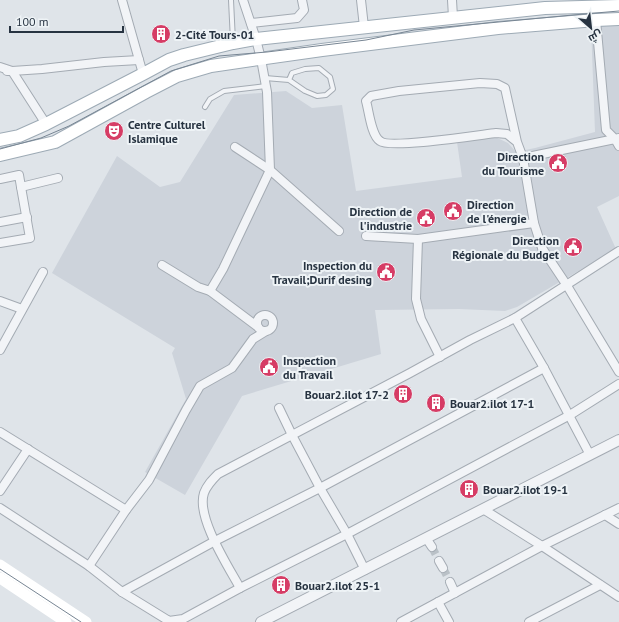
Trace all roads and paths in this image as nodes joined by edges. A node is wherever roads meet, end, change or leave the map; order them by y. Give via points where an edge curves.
1 (122, 0) edge
2 (231, 0) edge
3 (243, 0) edge
4 (302, 0) edge
5 (361, 0) edge
6 (452, 0) edge
7 (544, 4) edge
8 (614, 4) edge
9 (453, 17) junction
10 (619, 19) edge
11 (596, 20) junction
12 (251, 23) junction
13 (364, 27) junction
14 (256, 39) junction
15 (233, 43) junction
16 (261, 59) junction
17 (139, 60) junction
18 (0, 67) edge
19 (12, 71) junction
20 (0, 72) edge
21 (143, 74) junction
22 (289, 80) junction
23 (265, 82) junction
24 (205, 107) dead end
25 (46, 124) junction
26 (0, 140) edge
27 (618, 141) edge
28 (517, 142) junction
29 (235, 147) dead end
30 (0, 156) edge
31 (523, 158) junction
32 (270, 170) junction
33 (58, 178) dead end
34 (0, 179) edge
35 (21, 187) junction
36 (27, 217) junction
37 (0, 222) edge
38 (534, 223) junction
39 (339, 231) dead end
40 (366, 236) dead end
41 (418, 239) junction
42 (0, 243) edge
43 (618, 254) edge
44 (162, 264) dead end
45 (43, 272) dead end
46 (566, 284) junction
47 (210, 291) junction
48 (0, 301) edge
49 (22, 309) junction
50 (515, 318) junction
51 (258, 327) junction
52 (266, 331) junction
53 (0, 350) edge
54 (440, 357) junction
55 (544, 368) junction
56 (619, 372) edge
57 (619, 384) edge
58 (278, 408) dead end
59 (570, 415) junction
60 (0, 432) edge
61 (292, 435) junction
62 (619, 440) edge
63 (28, 449) junction
64 (590, 455) junction
65 (320, 488) junction
66 (0, 491) edge
67 (0, 508) edge
68 (619, 508) edge
69 (483, 509) junction
70 (126, 510) junction
71 (605, 515) junction
72 (619, 524) edge
73 (347, 534) junction
74 (426, 538) junction
75 (214, 541) junction
76 (542, 546) junction
77 (432, 547) tunnel mouth
78 (0, 565) edge
79 (89, 566) junction
80 (364, 570) junction
81 (0, 578) edge
82 (450, 582) tunnel mouth
83 (600, 585) junction
84 (240, 588) junction
85 (122, 592) junction
86 (455, 593) junction
87 (619, 598) edge
88 (438, 602) junction
89 (66, 622) edge
90 (86, 622) edge
91 (261, 622) edge
92 (401, 622) edge
93 (449, 622) edge
94 (529, 622) edge

1 - 17 street
2 - 15 lane
3 - 12 street
4 - 12 street via 304,10 297,18
5 - 13 street
6 - 9 street
7 - 8 main road
7 - 9 main road
9 - 13 main road
10 - 11 main road
11 - 16 main road via 498,28
11 - 27 street via 606,130
12 - 14 street
13 - 14 main road
14 - 15 main road
14 - 16 street
15 - 21 main road via 169,60
16 - 23 street
16 - 30 main road via 211,66 177,76 54,142
17 - 19 street
17 - 21 street
18 - 19 street
19 - 20 street
19 - 25 street
21 - 25 main road
22 - 22 lane via 317,96 326,95 333,89 330,77 319,68 292,73
22 - 23 lane
23 - 24 lane via 224,91 210,99
23 - 32 street
25 - 26 main road via 18,136
27 - 31 street
28 - 28 street via 507,134 496,133 384,144 374,133 366,101 371,96 399,91 480,83 497,84 505,88
28 - 31 street
29 - 32 street
31 - 38 street
32 - 39 street
32 - 47 street
33 - 35 street
34 - 35 street via 19,175
35 - 36 street
36 - 37 street
36 - 42 street via 30,238
38 - 41 street
38 - 46 street via 542,248
40 - 41 street
41 - 54 street via 416,298 420,319
43 - 46 street
44 - 47 street via 198,287
45 - 49 street
46 - 50 street
46 - 56 street
47 - 51 street
48 - 49 street
49 - 53 street
50 - 54 street
50 - 55 street
51 - 52 street
51 - 52 street via 259,318 267,316 272,324
52 - 70 street via 253,340 232,368 200,386 149,480
54 - 61 street
55 - 59 street
55 - 65 street
57 - 59 street
58 - 61 street
59 - 64 street
59 - 73 street
60 - 63 street
61 - 65 street
61 - 75 street via 218,474 208,483 203,495 203,510
62 - 64 street
63 - 66 street
63 - 70 street
64 - 69 street
65 - 73 street
65 - 75 street
67 - 79 street
68 - 71 street
69 - 74 street
69 - 76 street
70 - 79 street
71 - 72 street
71 - 76 street
73 - 80 street
73 - 84 street
74 - 77 street
74 - 80 street
75 - 84 street
75 - 85 street
76 - 83 street
76 - 86 street
78 - 90 main road
79 - 85 street
80 - 91 street
81 - 89 main road
82 - 86 street
83 - 87 street
83 - 94 street
84 - 85 street via 183,619 169,621
86 - 88 street
88 - 92 street
88 - 93 street

